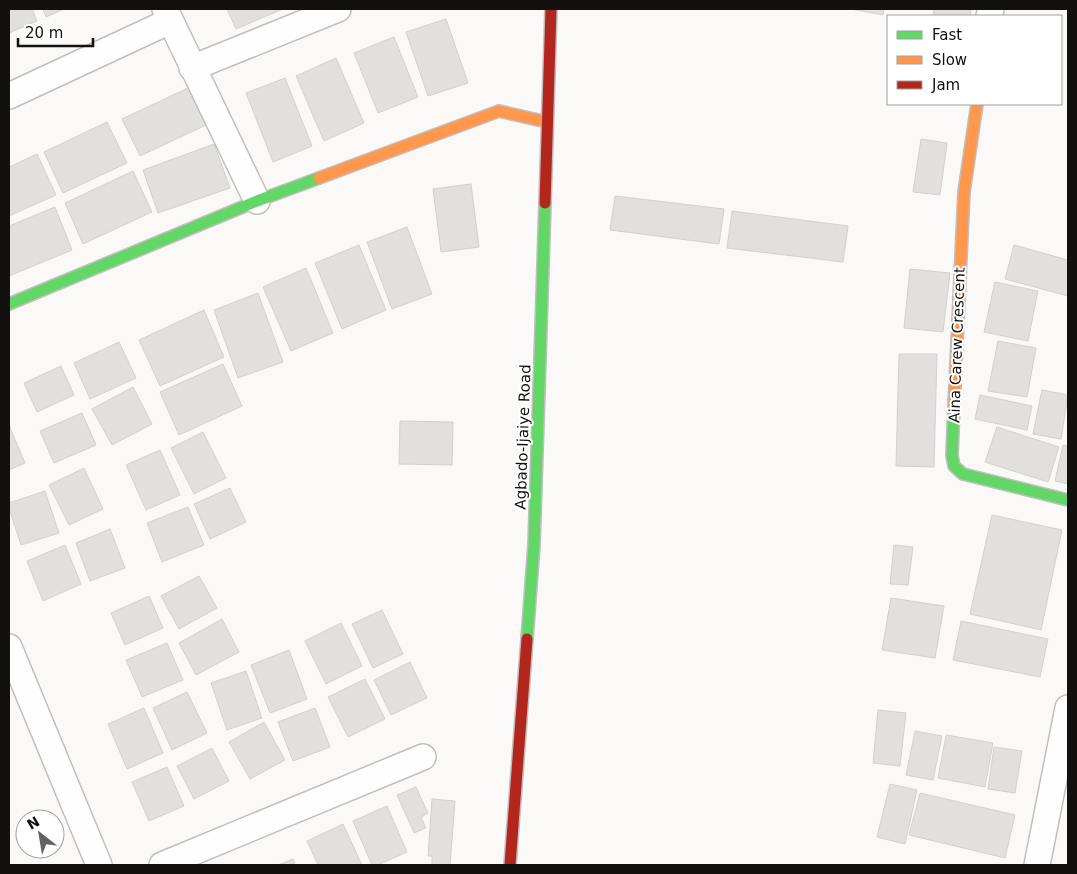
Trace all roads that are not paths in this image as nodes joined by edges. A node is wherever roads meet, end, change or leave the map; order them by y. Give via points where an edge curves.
1 (338, 9) edge
2 (551, 9) edge
3 (168, 15) edge
4 (192, 68) junction
5 (9, 96) edge
6 (976, 105) edge
7 (548, 122) junction
8 (258, 201) junction
9 (9, 304) edge
10 (1068, 500) edge
11 (9, 647) edge
12 (1068, 708) edge
13 (424, 757) dead end
14 (99, 865) edge
15 (162, 865) edge
16 (510, 865) edge
17 (1037, 865) edge

1 - 4 street
2 - 7 street, Agbado-Ijaiye Road
3 - 4 street
3 - 5 street
4 - 8 street
6 - 10 street, Aina Carew Crescent via 964,192 954,466 963,474
7 - 8 street via 499,112
7 - 16 street, Agbado-Ijaiye Road via 534,545
8 - 9 street
11 - 14 street
12 - 17 street
13 - 15 street

